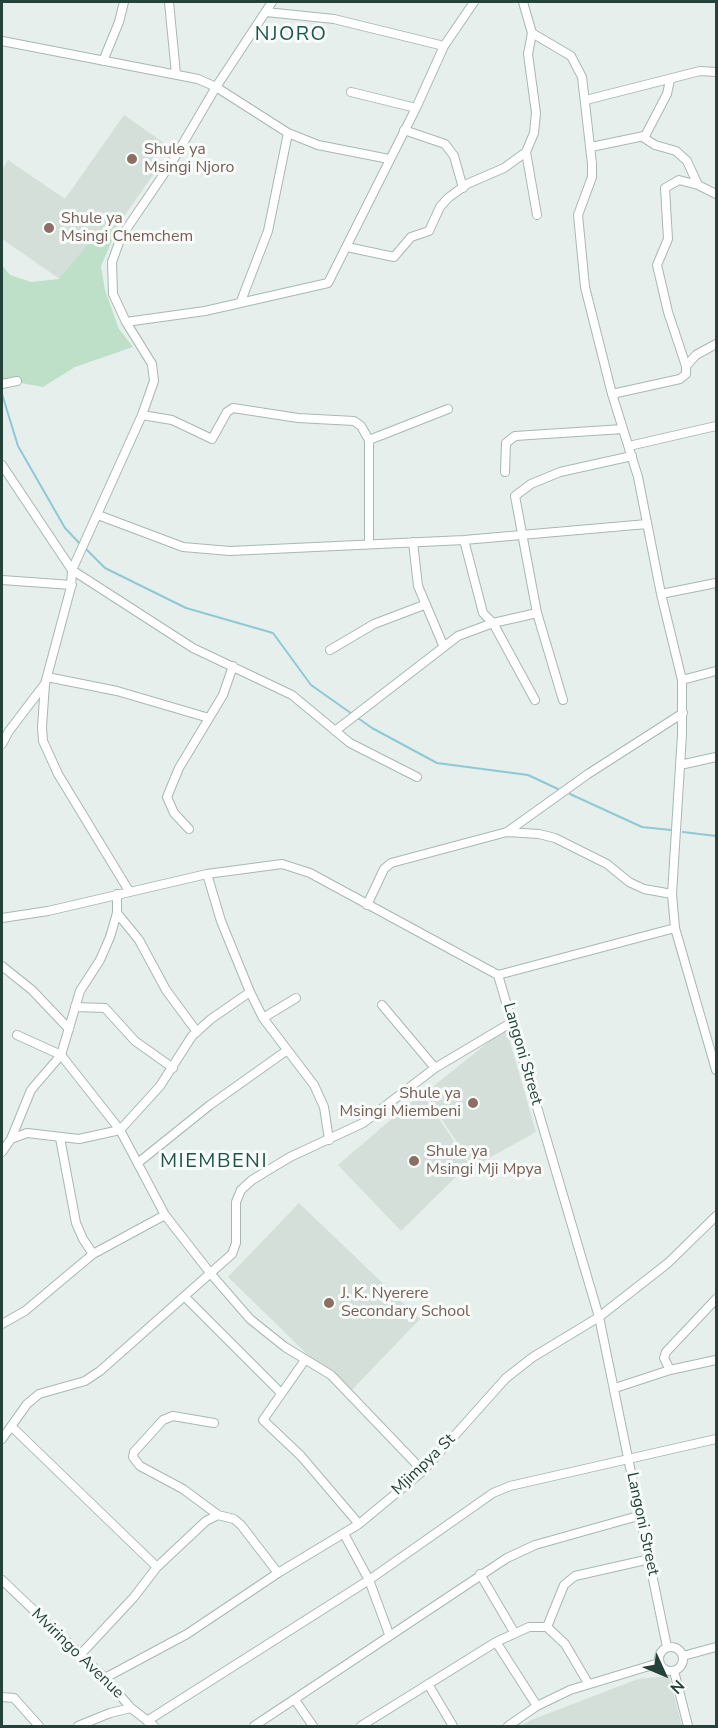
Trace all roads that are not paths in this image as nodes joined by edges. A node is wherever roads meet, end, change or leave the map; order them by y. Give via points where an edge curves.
1 (124, 2) edge
2 (169, 2) edge
3 (272, 2) edge
4 (474, 2) edge
5 (523, 2) edge
6 (266, 12) junction
7 (531, 33) junction
8 (2, 40) edge
9 (444, 46) junction
10 (103, 61) junction
11 (717, 72) edge
12 (176, 74) junction
13 (670, 80) junction
14 (216, 87) junction
15 (351, 92) dead end
16 (586, 100) junction
17 (416, 108) junction
18 (404, 130) junction
19 (288, 133) junction
20 (644, 136) junction
21 (591, 147) junction
22 (526, 152) junction
23 (389, 159) junction
24 (698, 185) junction
25 (463, 188) junction
26 (717, 194) edge
27 (537, 215) dead end
28 (347, 247) junction
29 (240, 301) junction
30 (126, 322) junction
31 (717, 344) edge
32 (686, 366) junction
33 (17, 381) dead end
34 (2, 384) edge
35 (612, 394) junction
36 (448, 409) dead end
37 (142, 415) junction
38 (717, 426) edge
39 (623, 429) junction
40 (369, 440) junction
41 (629, 446) junction
42 (632, 456) junction
43 (2, 465) edge
44 (505, 472) dead end
45 (98, 515) junction
46 (647, 524) junction
47 (522, 535) junction
48 (464, 540) junction
49 (369, 542) junction
50 (412, 542) junction
51 (72, 570) junction
52 (2, 580) edge
53 (717, 583) edge
54 (72, 585) junction
55 (661, 594) junction
56 (424, 605) junction
57 (537, 613) junction
58 (493, 623) junction
59 (443, 645) junction
60 (330, 650) dead end
61 (232, 666) junction
62 (717, 671) edge
63 (682, 680) junction
64 (46, 681) junction
65 (535, 700) dead end
66 (563, 700) dead end
67 (683, 713) junction
68 (210, 718) junction
69 (335, 730) junction
70 (2, 744) edge
71 (717, 756) edge
72 (681, 765) junction
73 (417, 777) dead end
74 (189, 829) dead end
75 (507, 832) junction
76 (207, 874) junction
77 (129, 891) junction
78 (117, 894) junction
79 (672, 894) junction
80 (367, 905) junction
81 (117, 913) junction
82 (2, 918) edge
83 (675, 928) junction
84 (2, 966) edge
85 (498, 975) junction
86 (250, 992) junction
87 (296, 998) dead end
88 (382, 1005) dead end
89 (75, 1007) junction
90 (262, 1018) junction
91 (514, 1020) junction
92 (69, 1029) junction
93 (197, 1032) junction
94 (17, 1035) dead end
95 (286, 1051) junction
96 (61, 1055) junction
97 (173, 1068) junction
98 (435, 1068) junction
99 (717, 1070) edge
100 (120, 1130) junction
101 (60, 1138) junction
102 (11, 1139) junction
103 (329, 1140) junction
104 (2, 1152) edge
105 (139, 1162) junction
106 (165, 1215) junction
107 (717, 1216) edge
108 (93, 1254) junction
109 (211, 1274) junction
110 (185, 1297) junction
111 (717, 1299) edge
112 (599, 1317) junction
113 (2, 1324) edge
114 (305, 1360) junction
115 (717, 1360) edge
116 (670, 1370) junction
117 (615, 1388) junction
118 (281, 1393) junction
119 (214, 1423) dead end
120 (12, 1427) junction
121 (2, 1439) edge
122 (717, 1439) edge
123 (629, 1459) junction
124 (423, 1471) junction
125 (218, 1515) junction
126 (638, 1516) junction
127 (358, 1524) junction
128 (344, 1534) junction
129 (650, 1559) junction
130 (157, 1568) junction
131 (278, 1573) junction
132 (480, 1574) junction
133 (2, 1580) edge
134 (369, 1580) junction
135 (547, 1627) junction
136 (514, 1632) junction
137 (389, 1634) junction
138 (496, 1642) junction
139 (667, 1647) junction
140 (717, 1647) edge
141 (81, 1654) junction
142 (683, 1656) junction
143 (659, 1663) junction
144 (674, 1671) junction
145 (105, 1678) junction
146 (588, 1683) junction
147 (428, 1684) junction
148 (2, 1697) edge
149 (295, 1700) junction
150 (537, 1706) junction
151 (131, 1708) junction
152 (150, 1724) edge
153 (39, 1726) edge
154 (78, 1726) edge
155 (254, 1726) edge
156 (313, 1726) edge
157 (361, 1726) edge
158 (453, 1726) edge
159 (508, 1726) edge
160 (688, 1726) edge

1 - 10 street
2 - 12 street
3 - 6 street
4 - 9 street
5 - 7 street
6 - 9 street via 334,19
6 - 14 street
7 - 16 street via 571,56 581,72
7 - 22 street via 528,54 536,125
8 - 10 street
9 - 17 street
10 - 12 street
11 - 13 street via 700,71
12 - 14 street
13 - 16 street
13 - 20 street via 667,94
14 - 19 street
14 - 30 street via 115,250 111,286
15 - 17 street
16 - 21 street
17 - 18 street
18 - 23 street
18 - 25 street via 445,144 454,156
19 - 23 street via 318,145
19 - 29 street via 268,231
20 - 21 street
20 - 24 street via 651,144 676,151 687,161
21 - 35 street via 592,177 578,215 578,226 585,287
22 - 25 street
22 - 27 street
23 - 28 street
24 - 26 street
24 - 32 street via 679,180 665,189 668,239 657,265
25 - 28 street via 440,207 427,233 409,239 394,257
28 - 29 street via 336,272 323,286
29 - 30 street via 205,311
30 - 37 street via 152,364 154,381
31 - 32 street via 696,355
32 - 35 street via 686,374 680,379
33 - 34 street
35 - 39 street
36 - 40 street
37 - 40 street via 172,420 212,439 226,412 233,408 298,418 346,420 361,426
37 - 45 street
38 - 41 street
39 - 41 street
39 - 44 street via 515,436 506,443
40 - 49 street
41 - 42 street
42 - 46 street
42 - 47 street via 574,467 518,491 515,496
43 - 51 street
45 - 49 street via 183,547 207,551 298,549
45 - 51 street
46 - 47 street
46 - 55 street
47 - 48 street
47 - 57 street
48 - 50 street
48 - 58 street via 483,613
49 - 50 street
50 - 56 street
51 - 54 street
51 - 61 street via 193,648
52 - 54 street
53 - 55 street
54 - 64 street
55 - 63 street
56 - 59 street
56 - 60 street via 374,624
57 - 58 street
57 - 66 street
58 - 59 street
58 - 65 street
59 - 69 street
61 - 68 street via 223,695
61 - 69 street via 292,695
62 - 63 street
63 - 67 street
64 - 68 street via 107,688
64 - 70 street
64 - 77 street via 43,741 58,774
67 - 72 street
67 - 75 street
68 - 74 street via 179,768 167,798
69 - 73 street via 350,743
71 - 72 street
72 - 79 street
75 - 79 street via 555,838 607,864 629,882
75 - 80 street via 391,864 384,869
76 - 77 street
76 - 80 street via 282,864 310,873
76 - 86 street via 220,921
77 - 78 street
78 - 81 street
78 - 82 street
79 - 83 street
80 - 85 street
81 - 89 street via 105,951 80,991
81 - 93 street via 140,940 166,990
83 - 85 street
83 - 99 street
84 - 92 street via 32,990
85 - 91 street, Langoni Street
86 - 90 street
86 - 93 street
87 - 90 street
88 - 98 street
89 - 92 street
89 - 97 street via 105,1008 135,1041
90 - 95 street
91 - 98 street
91 - 112 street, Langoni Street
92 - 96 street
93 - 97 street
94 - 96 street
95 - 103 street via 314,1085 324,1107
95 - 105 street
96 - 100 street
96 - 102 street via 31,1090
97 - 100 street
98 - 103 street via 363,1124
100 - 101 street via 79,1139
100 - 105 street
101 - 102 street via 27,1133
101 - 108 street via 76,1223
102 - 104 street
103 - 109 street via 271,1167 241,1190 236,1243 232,1254
105 - 106 street
106 - 108 street
106 - 109 street
107 - 112 street, Mjimpya St via 668,1263
108 - 113 street via 25,1311
109 - 110 street
109 - 114 street via 250,1319
110 - 118 street
110 - 120 street via 86,1381 39,1394
111 - 116 street via 666,1352 664,1358
112 - 117 street, Langoni Street
112 - 124 street, Mjimpya St via 506,1378
114 - 118 street
114 - 124 street via 331,1375
115 - 116 street
116 - 117 street
117 - 123 street, Langoni Street
118 - 127 street via 263,1420 315,1471
119 - 125 street via 173,1416 163,1420 133,1457 140,1466 183,1489
120 - 121 street
120 - 130 street
122 - 123 street
123 - 126 street, Langoni Street
123 - 134 street via 493,1493
124 - 127 street, Mjimpya St
125 - 130 street via 206,1521
125 - 131 street via 241,1525
126 - 129 street, Langoni Street
126 - 132 street via 535,1545
127 - 128 street, Mjimpya St
128 - 131 street, Mjimpya St
128 - 134 street
129 - 135 street via 575,1576 564,1585
129 - 139 street, Langoni Street
130 - 141 street
131 - 145 street, Mjimpya St via 187,1634
132 - 136 street
132 - 137 street
133 - 141 street, Mviringo Avenue
134 - 137 street
134 - 152 street
135 - 136 street
135 - 146 street via 565,1644
136 - 138 street
137 - 149 street
138 - 147 street
138 - 150 street
139 - 142 street via 675,1647
139 - 143 street via 659,1656
140 - 142 street
141 - 145 street, Mviringo Avenue
142 - 144 street via 680,1668
143 - 144 street
143 - 146 street
144 - 160 street
145 - 151 street, Mviringo Avenue
146 - 150 street
147 - 157 street
147 - 158 street
148 - 153 street via 14,1698
149 - 155 street
149 - 156 street
150 - 159 street
151 - 152 street, Mviringo Avenue
151 - 154 street

